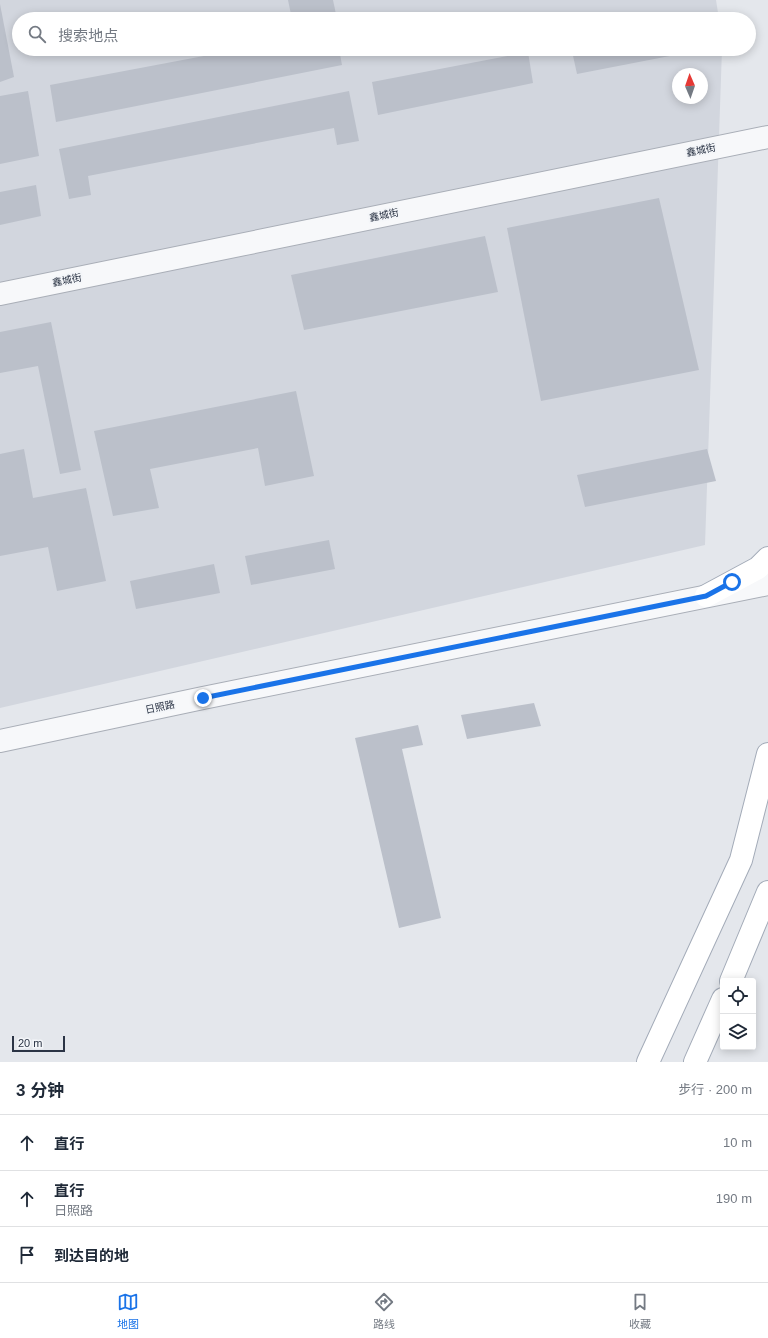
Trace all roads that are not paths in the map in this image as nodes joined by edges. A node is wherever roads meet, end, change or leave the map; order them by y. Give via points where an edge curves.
1 (768, 137) edge
2 (0, 294) edge
3 (768, 558) edge
4 (768, 584) edge
5 (706, 596) junction
6 (0, 741) edge
7 (768, 754) edge
8 (768, 892) edge
9 (768, 937) edge
10 (744, 953) junction
11 (732, 978) edge
12 (720, 1006) edge
13 (648, 1062) edge
14 (695, 1062) edge

1 - 2 street, 鑫城街
3 - 5 main road via 758,568
4 - 5 street, 日照路
5 - 6 street, 日照路
7 - 13 main road via 741,860
8 - 10 main road
9 - 10 main road
10 - 11 main road
12 - 14 main road

